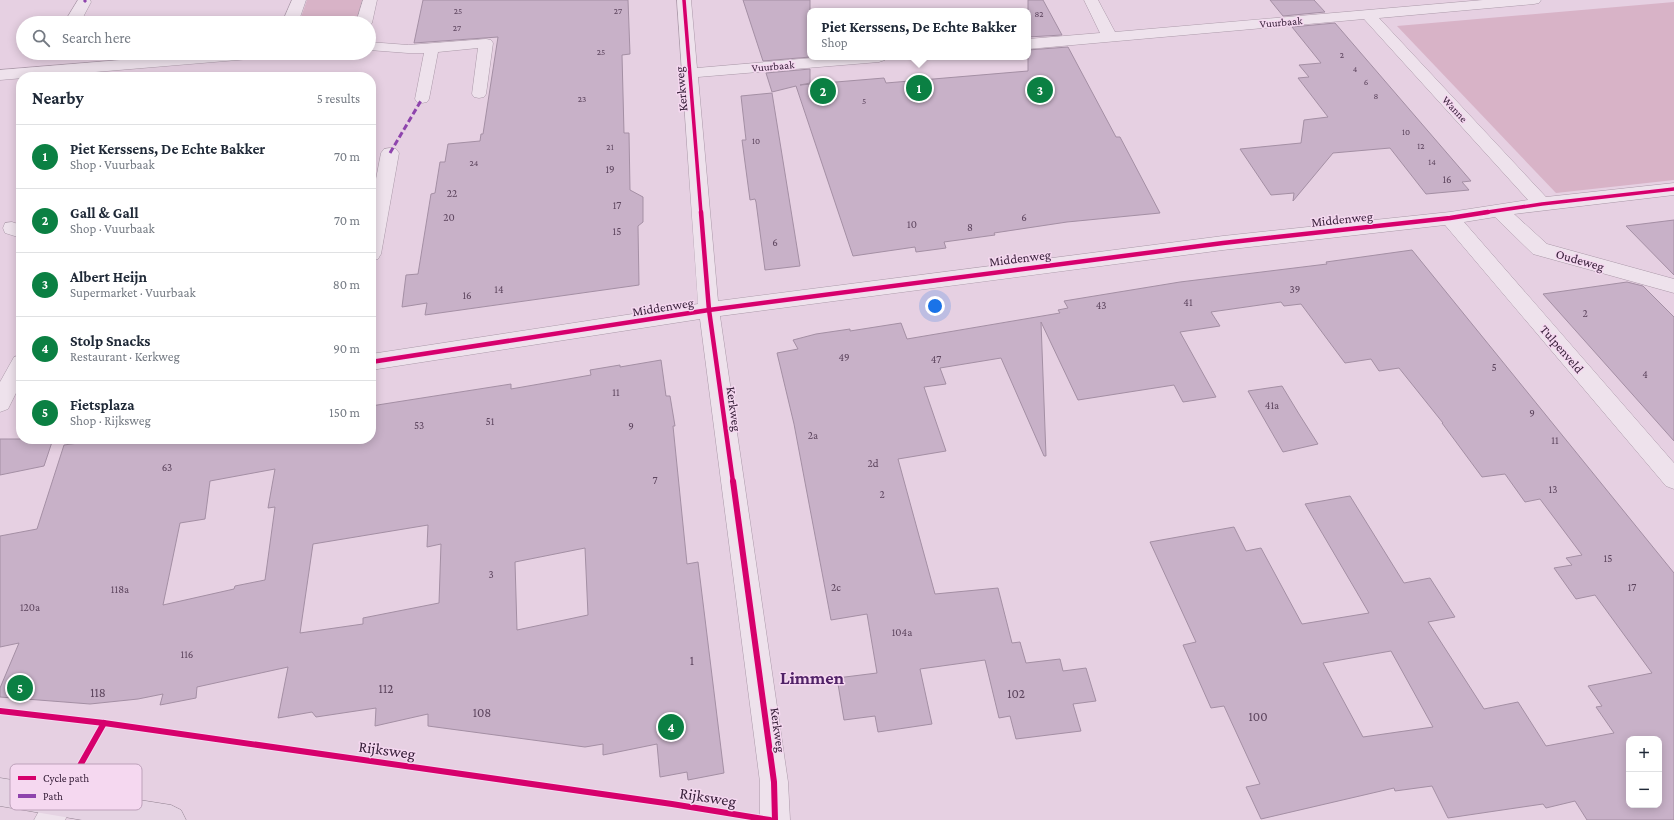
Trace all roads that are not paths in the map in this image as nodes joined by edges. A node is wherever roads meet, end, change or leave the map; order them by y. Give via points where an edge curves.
1 (299, 0) edge
2 (370, 0) edge
3 (684, 0) edge
4 (1091, 0) edge
5 (1534, 0) edge
6 (84, 2) dead end
7 (1368, 15) junction
8 (76, 16) edge
9 (293, 16) edge
10 (366, 16) edge
11 (1110, 37) junction
12 (1031, 44) edge
13 (376, 47) edge
14 (432, 48) junction
15 (49, 60) edge
16 (176, 60) edge
17 (844, 60) edge
18 (43, 71) junction
19 (32, 72) edge
20 (690, 73) junction
21 (16, 74) edge
22 (0, 75) edge
23 (479, 94) dead end
24 (422, 99) dead end
25 (390, 153) dead end
26 (1674, 189) edge
27 (1542, 204) junction
28 (1498, 210) junction
29 (1450, 218) junction
30 (376, 227) edge
31 (1674, 286) edge
32 (709, 310) junction
33 (376, 361) edge
34 (16, 373) edge
35 (16, 403) edge
36 (0, 405) edge
37 (1674, 480) edge
38 (0, 792) edge
39 (10, 796) edge
40 (54, 811) edge
41 (171, 820) edge
42 (775, 820) edge

1 - 9 street
2 - 10 street
3 - 20 street, Kerkweg
4 - 11 street
5 - 7 street, Vuurbaak
6 - 8 street
7 - 11 street, Vuurbaak
7 - 27 street, Wanne
11 - 12 street, Vuurbaak
13 - 14 lane
14 - 23 lane via 486,43
14 - 24 lane
15 - 18 street
16 - 18 street
17 - 20 street, Vuurbaak
18 - 19 street
20 - 32 street, Kerkweg
21 - 22 street
25 - 30 street
26 - 27 street, Middenweg
27 - 28 street, Middenweg
28 - 29 street, Middenweg
28 - 31 street, Oudeweg via 1540,249
29 - 32 street, Middenweg via 1223,243
29 - 37 street, Tulpenveld
32 - 33 street, Middenweg
32 - 42 street, Kerkweg via 774,782
34 - 36 street
35 - 36 street
38 - 39 main road
40 - 41 main road

